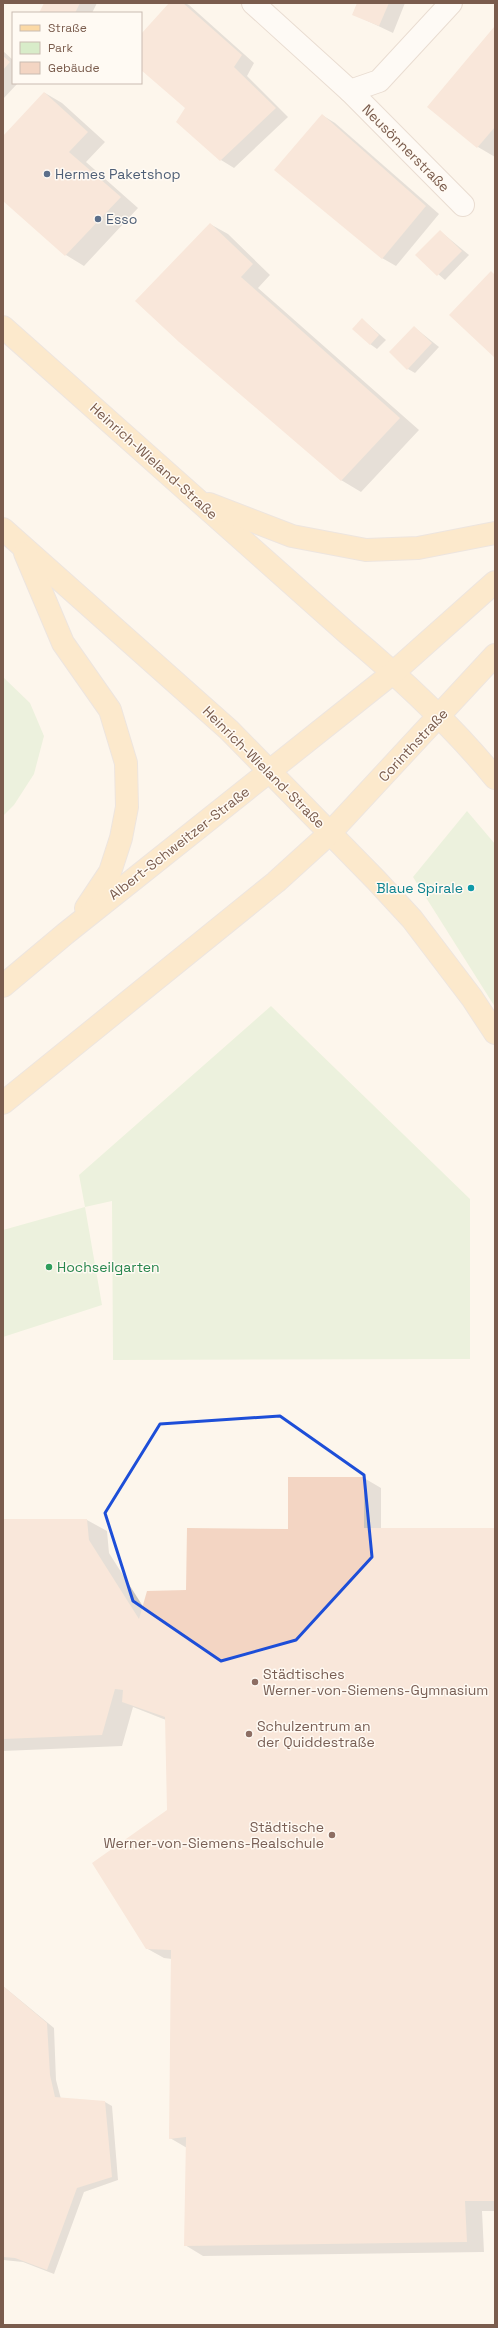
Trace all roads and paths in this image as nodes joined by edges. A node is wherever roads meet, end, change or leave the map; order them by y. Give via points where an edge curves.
1 (253, 3) edge
2 (451, 3) edge
3 (350, 91) junction
4 (463, 205) dead end
5 (3, 327) edge
6 (197, 500) junction
7 (3, 529) edge
8 (495, 533) edge
9 (22, 546) junction
10 (495, 582) edge
11 (495, 655) edge
12 (394, 672) junction
13 (440, 716) junction
14 (269, 772) junction
15 (495, 778) edge
16 (330, 833) junction
17 (65, 934) junction
18 (3, 986) edge
19 (495, 1033) edge
20 (3, 1103) edge

1 - 3 street, Neusönnerstraße
2 - 3 street, Neusönnerstraße via 379,81
3 - 4 street, Neusönnerstraße
5 - 6 main road, Heinrich-Wieland-Straße
6 - 8 main road via 292,536 366,550 418,548
6 - 12 main road, Heinrich-Wieland-Straße
7 - 9 main road, Heinrich-Wieland-Straße
9 - 14 main road, Heinrich-Wieland-Straße via 224,725
9 - 17 main road via 64,643 110,710 126,763 127,806 121,838 110,872 94,899
10 - 12 main road
11 - 13 main road, Corinthstraße
12 - 13 main road, Heinrich-Wieland-Straße
12 - 14 main road, Albert-Schweitzer-Straße
13 - 15 main road, Heinrich-Wieland-Straße
13 - 16 main road, Corinthstraße
14 - 16 main road, Heinrich-Wieland-Straße
14 - 17 main road, Albert-Schweitzer-Straße
16 - 19 main road, Heinrich-Wieland-Straße via 412,919 472,998
16 - 20 main road via 276,882
17 - 18 main road, Albert-Schweitzer-Straße

